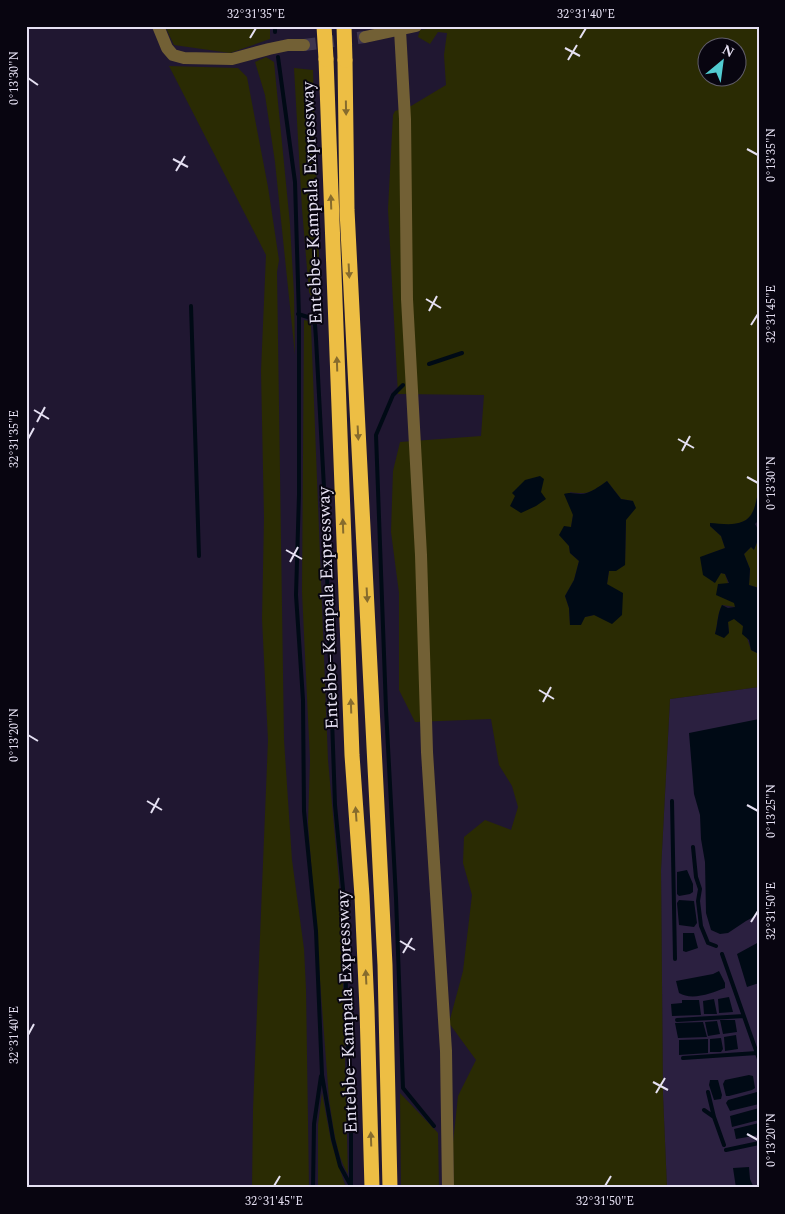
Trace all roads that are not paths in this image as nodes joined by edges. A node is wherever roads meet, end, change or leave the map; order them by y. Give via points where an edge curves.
1 (158, 26) edge
2 (324, 26) edge
3 (344, 26) edge
4 (416, 26) edge
5 (400, 30) junction
6 (365, 37) tunnel mouth
7 (304, 44) tunnel mouth
8 (372, 1188) edge
9 (390, 1188) edge
10 (448, 1188) edge

1 - 7 street via 167,48 173,55 184,58 232,59
8 -> 2 highway, Entebbe–Kampala Expressway, bridge
3 -> 9 highway, bridge via 347,210 385,965
4 - 5 street
5 - 6 street
5 - 10 street via 405,119 407,299 421,555 427,752 446,1051

